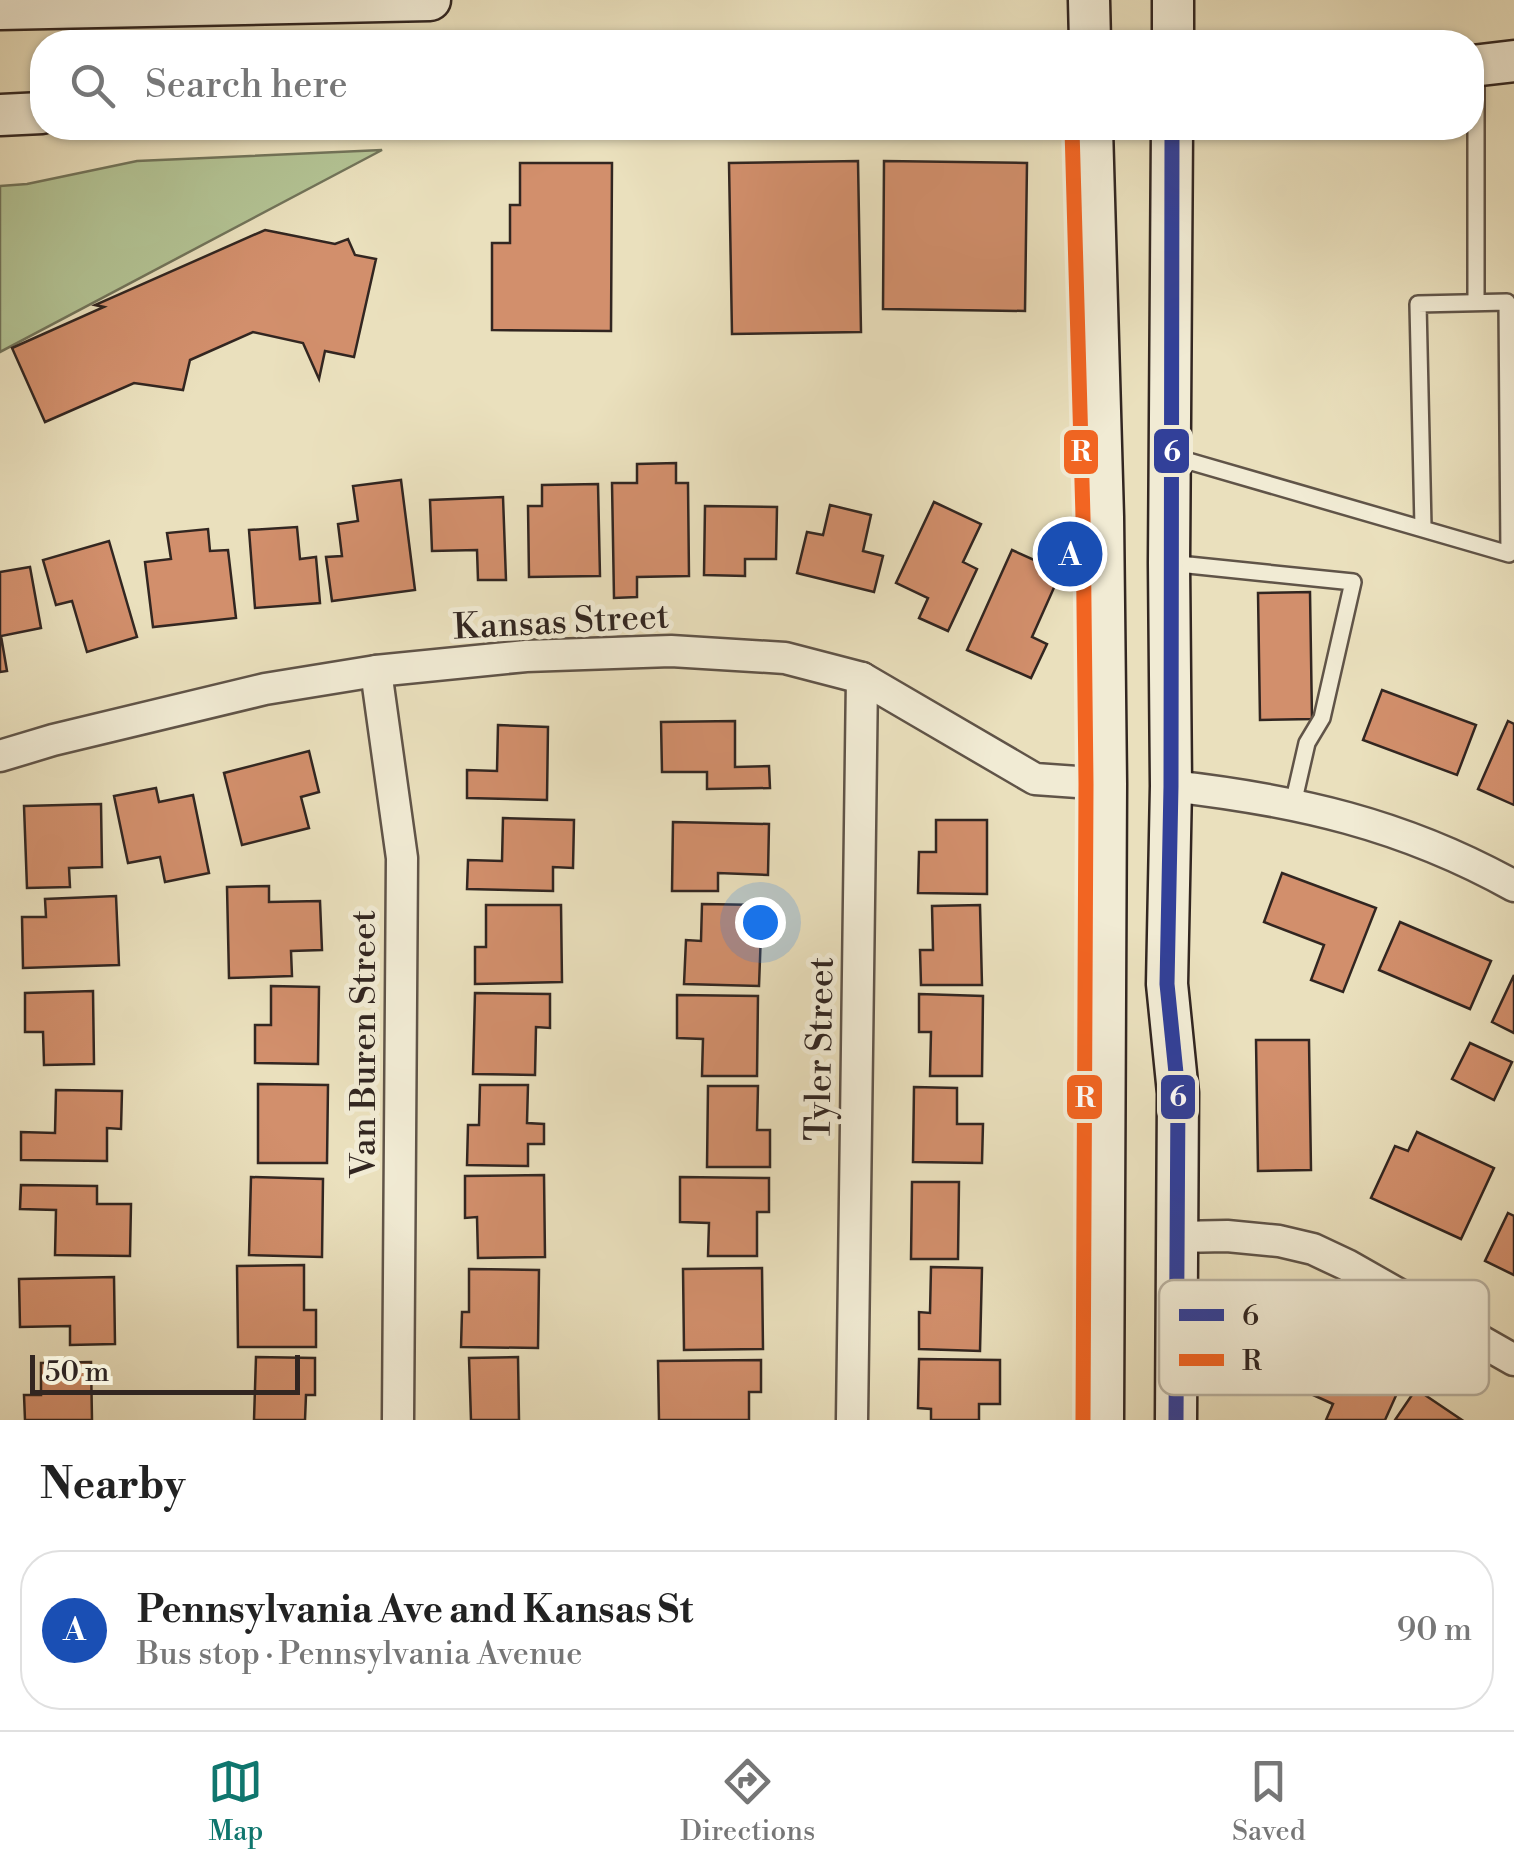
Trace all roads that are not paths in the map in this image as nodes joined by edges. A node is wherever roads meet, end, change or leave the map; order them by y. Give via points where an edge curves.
1 (430, 0) edge
2 (1089, 0) edge
3 (1173, 0) edge
4 (0, 10) edge
5 (1090, 30) edge
6 (1173, 30) edge
7 (1487, 64) edge
8 (30, 114) edge
9 (0, 115) edge
10 (1484, 129) edge
11 (1092, 140) edge
12 (1172, 140) edge
13 (1483, 140) edge
14 (1476, 302) junction
15 (1170, 456) junction
16 (1423, 527) junction
17 (1169, 564) junction
18 (376, 671) junction
19 (862, 678) junction
20 (0, 756) edge
21 (1106, 784) junction
22 (1171, 786) junction
23 (1293, 804) junction
24 (1514, 886) edge
25 (1176, 1237) junction
26 (1176, 1280) edge
27 (1374, 1280) edge
28 (1489, 1346) edge
29 (1514, 1360) edge
30 (398, 1420) edge
31 (852, 1420) edge
32 (1104, 1420) edge

1 - 4 main road
2 - 5 main road
3 - 6 main road
7 - 10 lane
8 - 9 main road
11 - 21 main road
12 - 15 main road
13 - 14 lane
14 - 16 lane via 1418,304
14 - 16 lane via 1506,302 1509,554
15 - 16 lane
15 - 17 main road
17 - 22 main road
17 - 23 lane via 1353,582 1322,718 1307,744
18 - 19 street, Kansas Street via 671,651 785,658
18 - 20 street, Kansas Street via 264,689
18 - 30 street, Van Buren Street via 402,858
19 - 21 street, Kansas Street via 1035,779
19 - 31 street, Tyler Street
21 - 32 main road
22 - 23 street
22 - 25 main road via 1167,984 1178,1092
23 - 24 street via 1339,813 1450,854
25 - 26 main road
25 - 27 street via 1279,1240
28 - 29 street

